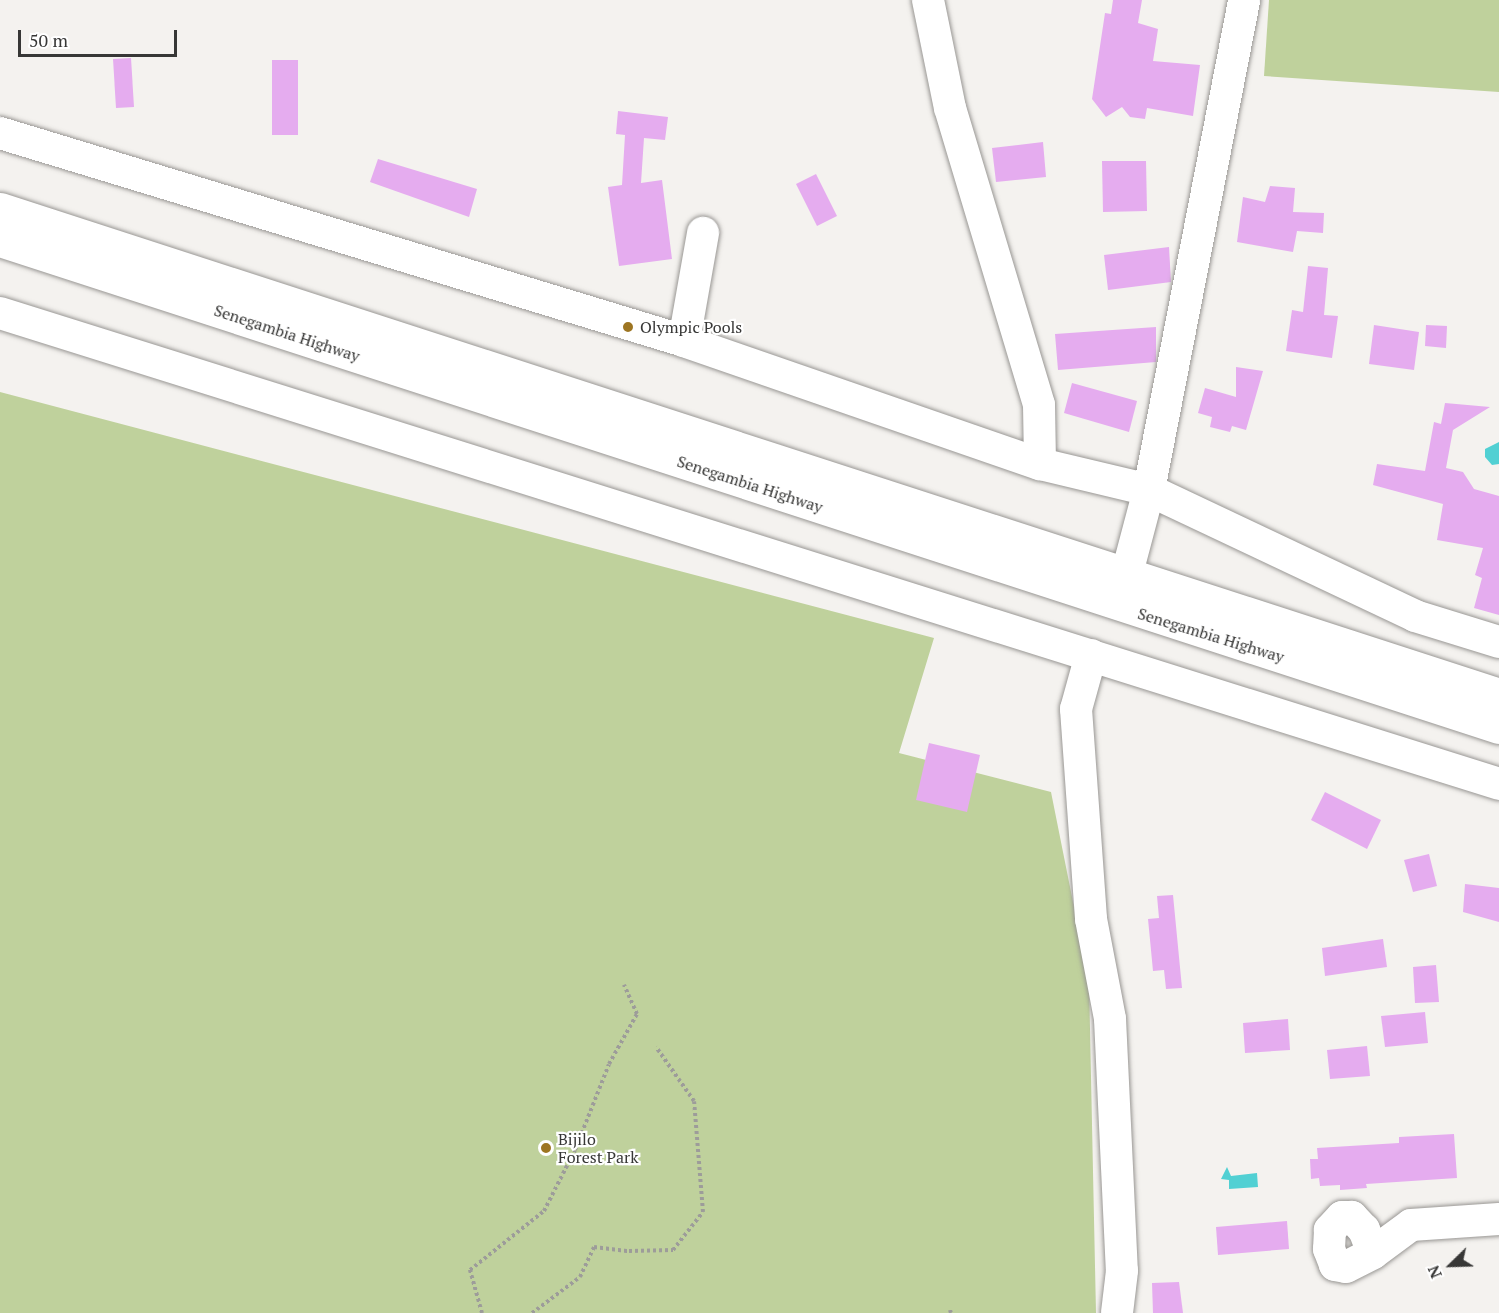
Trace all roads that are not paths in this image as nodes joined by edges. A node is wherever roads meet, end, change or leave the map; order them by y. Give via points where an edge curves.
1 (928, 0) edge
2 (1244, 0) edge
3 (0, 133) edge
4 (0, 209) edge
5 (703, 233) dead end
6 (0, 240) edge
7 (0, 313) edge
8 (684, 341) junction
9 (1040, 464) junction
10 (1149, 490) junction
11 (1126, 577) junction
12 (1499, 642) edge
13 (1091, 655) junction
14 (1499, 695) edge
15 (1499, 727) edge
16 (1499, 784) edge
17 (1499, 1219) edge
18 (1373, 1253) dead end
19 (1117, 1313) edge

1 - 9 street via 950,108 1039,405
2 - 10 street
3 - 8 street
4 - 11 main road, Senegambia Highway
5 - 8 street
6 - 15 main road, Senegambia Highway
7 - 13 street
8 - 9 street
9 - 10 street
10 - 11 street
10 - 12 street via 1415,616
11 - 14 main road, Senegambia Highway
13 - 16 street
13 - 19 street via 1076,709 1091,919 1110,1019 1122,1271
17 - 18 street via 1411,1225

